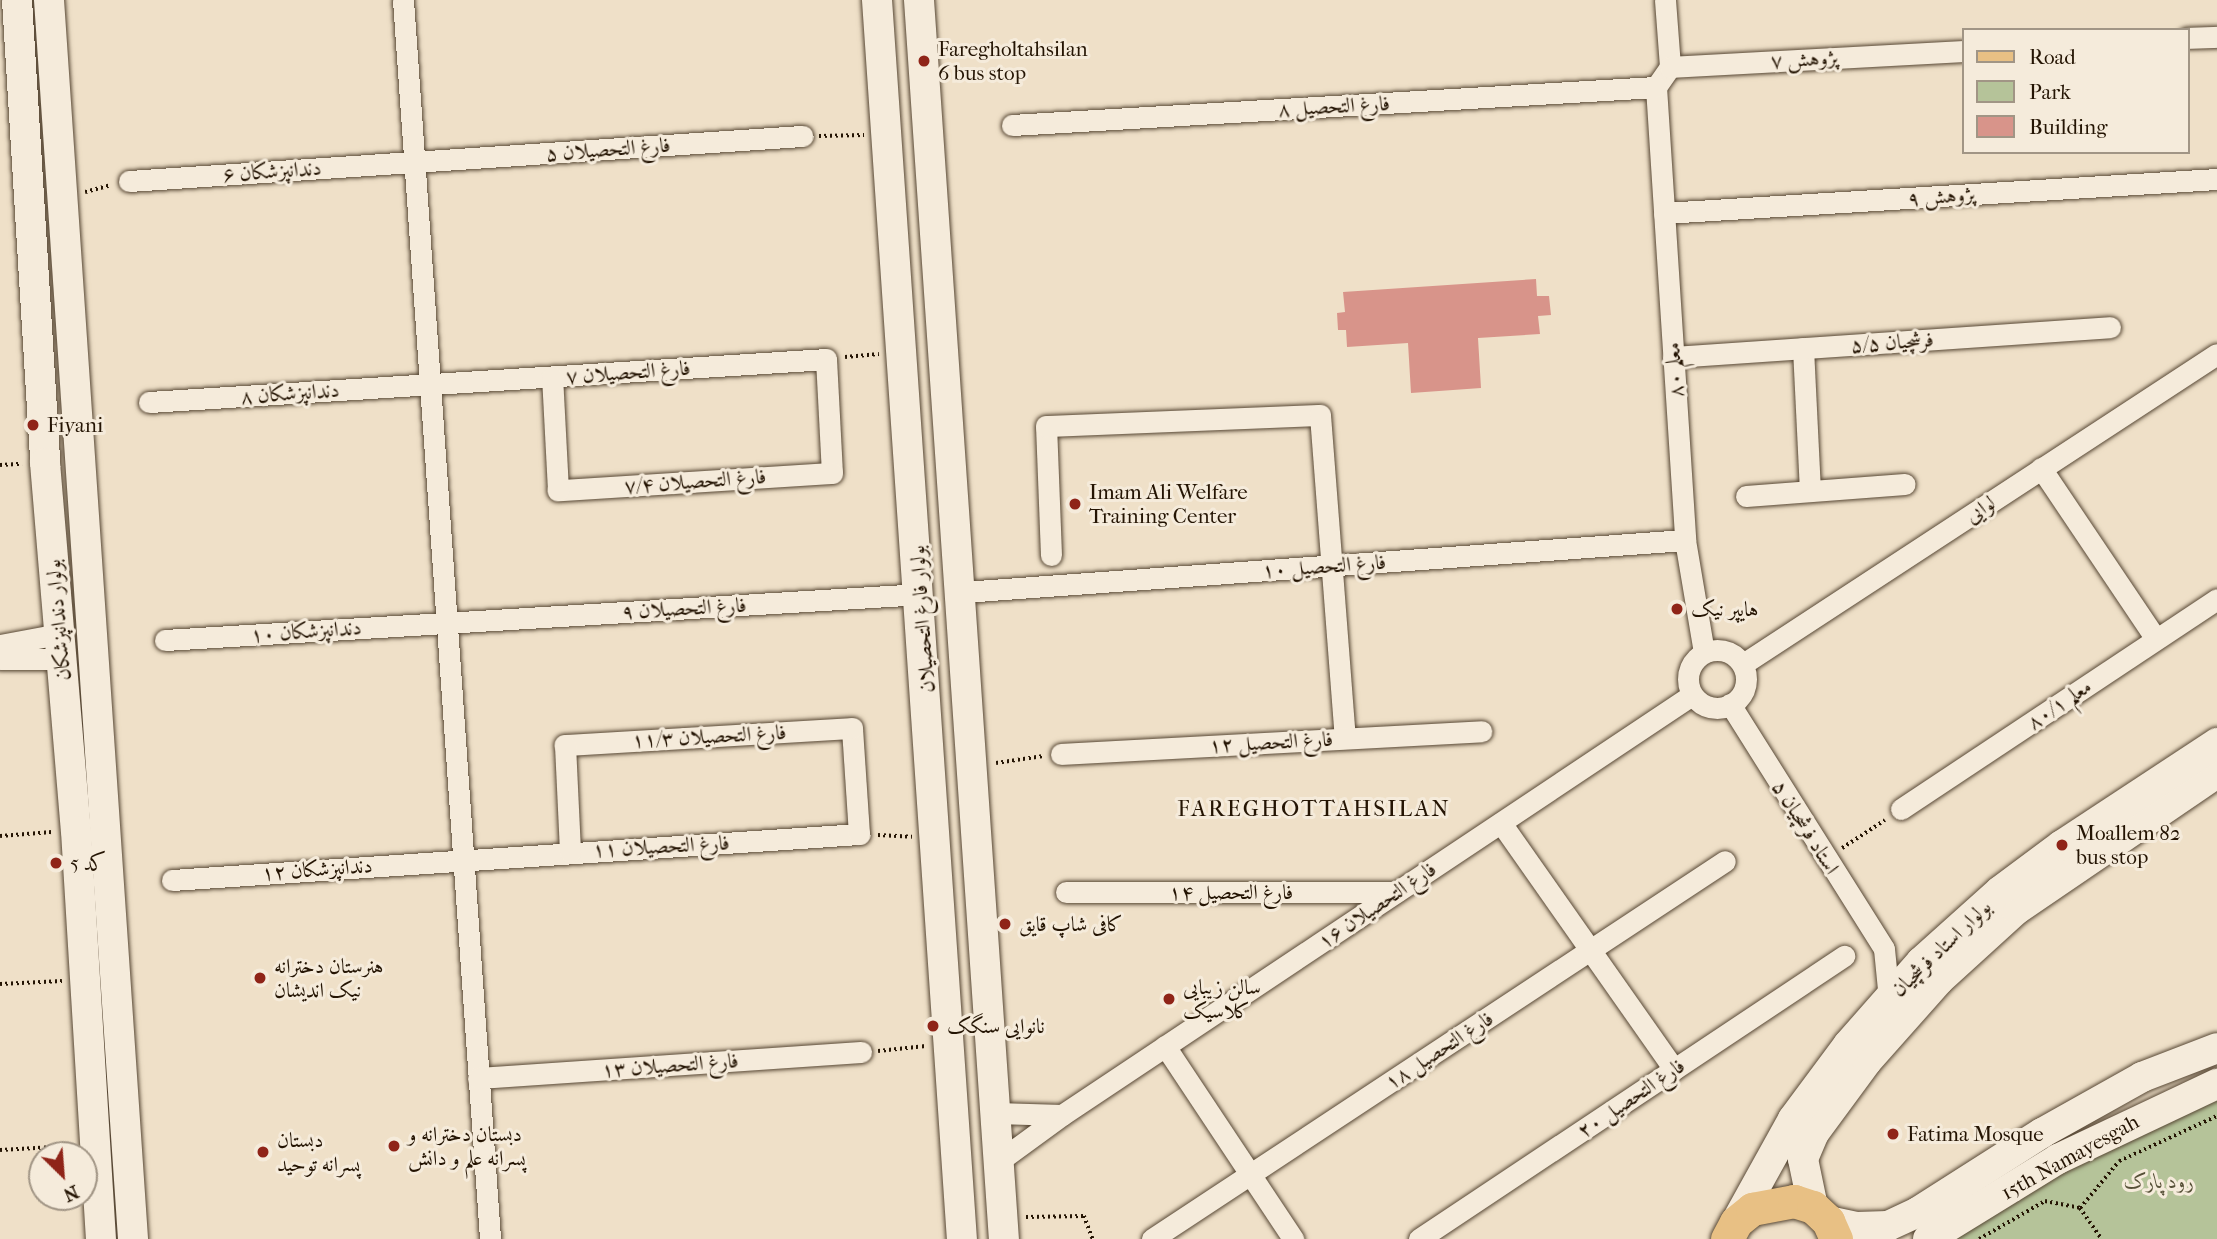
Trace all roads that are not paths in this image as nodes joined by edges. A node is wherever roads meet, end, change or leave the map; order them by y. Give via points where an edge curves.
1 (17, 0) edge
2 (50, 0) edge
3 (404, 0) edge
4 (877, 0) edge
5 (919, 0) edge
6 (1665, 0) edge
7 (2217, 37) edge
8 (2189, 38) edge
9 (1962, 51) edge
10 (1670, 67) junction
11 (1657, 87) junction
12 (1012, 125) dead end
13 (802, 136) road end
14 (415, 162) junction
15 (2217, 179) edge
16 (129, 180) road end
17 (1664, 213) junction
18 (2110, 327) dead end
19 (1803, 348) junction
20 (2217, 354) edge
21 (1673, 357) junction
22 (552, 377) junction
23 (430, 384) junction
24 (149, 402) dead end
25 (2041, 468) junction
26 (832, 473) joint
27 (1906, 484) dead end
28 (1810, 491) junction
29 (1746, 496) dead end
30 (1685, 540) junction
31 (1051, 555) dead end
32 (1331, 565) junction
33 (963, 592) junction
34 (921, 594) junction
35 (2217, 599) edge
36 (446, 621) junction
37 (93, 638) junction
38 (2157, 639) junction
39 (165, 640) dead end
40 (0, 645) edge
41 (61, 647) junction
42 (1704, 652) junction
43 (0, 659) edge
44 (1743, 664) junction
45 (1692, 695) junction
46 (1730, 704) junction
47 (1481, 731) dead end
48 (1345, 738) junction
49 (2217, 743) edge
50 (1060, 754) road end
51 (2217, 772) edge
52 (1901, 809) road end
53 (1500, 823) junction
54 (859, 834) joint
55 (570, 852) junction
56 (463, 858) junction
57 (1725, 861) dead end
58 (172, 880) dead end
59 (1066, 892) dead end
60 (1396, 892) junction
61 (1592, 949) junction
62 (1884, 949) junction
63 (1844, 956) dead end
64 (1922, 962) junction
65 (1889, 999) junction
66 (1165, 1046) junction
67 (2217, 1048) edge
68 (861, 1052) road end
69 (1674, 1069) junction
70 (478, 1078) junction
71 (2217, 1084) edge
72 (996, 1114) junction
73 (1062, 1115) junction
74 (999, 1161) junction
75 (1250, 1175) junction
76 (1826, 1223) edge
77 (1003, 1228) edge
78 (1731, 1231) edge
79 (101, 1239) edge
80 (133, 1239) edge
81 (490, 1239) edge
82 (962, 1239) edge
83 (1152, 1239) edge
84 (1293, 1239) edge
85 (1419, 1239) edge
86 (1928, 1239) edge

1 - 41 main road, بولوار دندانپزشکان
2 - 37 main road, بولوار دندانپزشکان
3 - 14 street
4 - 34 main road, بولوار فارغ التحصیلان
5 - 33 main road, بولوار فارغ التحصیلان
6 - 10 street
7 - 8 street
9 - 10 street, پژوهش ۷
10 - 11 street
11 - 12 street, فارغ التحصیل ۸
11 - 17 street, معلم ۸۰
13 - 14 street, فارغ التحصیلان ۵
14 - 16 street, دندانپزشکان ۶
14 - 23 street
15 - 17 street, پژوهش ۹
17 - 21 street, معلم ۸۰
18 - 19 street, فرشچیان ۵/۵
19 - 21 street, فرشچیان ۵/۵
19 - 28 street
20 - 25 street, لوایی
21 - 30 street, معلم ۸۰
22 - 23 street, فارغ التحصیلان ۷
22 - 26 street, فارغ التحصیلان ۷/۴ via 558,490
22 - 26 street, فارغ التحصیلان ۷ via 826,359
23 - 24 street, دندانپزشکان ۸
23 - 36 street
25 - 38 street
25 - 44 street, لوایی
27 - 28 street
28 - 29 street
30 - 32 street, فارغ التحصیل ۱۰
30 - 42 street, معلم ۸۰
31 - 32 street via 1045,426 1320,415
32 - 33 street, فارغ التحصیل ۱۰
32 - 48 street
33 - 34 main road
33 - 72 main road, بولوار فارغ التحصیلان
34 - 36 street, فارغ التحصیلان ۹
34 - 82 main road, بولوار فارغ التحصیلان
35 - 38 street, معلم ۸۰/۱
36 - 39 street, دندانپزشکان ۱۰
36 - 56 street
37 - 41 main road
37 - 80 main road, بولوار دندانپزشکان
38 - 52 street, معلم ۸۰/۱
40 - 41 street
41 - 43 street
41 - 79 main road, بولوار دندانپزشکان
42 - 44 street via 1728,649
42 - 45 street via 1689,681
44 - 46 street via 1744,677
45 - 46 street via 1708,709
45 - 53 street, فارغ التحصیلان ۱۶
46 - 62 street, استاد فرشچیان ۵
47 - 48 street, فارغ التحصیل ۱۲
48 - 50 street, فارغ التحصیل ۱۲
49 - 64 main road, بولوار استاد فرشچیان via 2052,852 2000,891
51 - 76 main road, بولوار استاد فرشچیان via 2016,910 1939,980 1867,1061 1814,1133 1803,1159
53 - 60 street, فارغ التحصیلان ۱۶
53 - 61 street
54 - 55 street, فارغ التحصیلان ۱۱
54 - 55 street, فارغ التحصیلان ۱۱/۳ via 852,728 565,745
55 - 56 street, فارغ التحصیلان ۱۱
56 - 58 street, دندانپزشکان ۱۲
56 - 70 street
57 - 61 street, فارغ التحصیل ۱۸
59 - 60 street, فارغ التحصیل ۱۴
60 - 66 street, فارغ التحصیلان ۱۶
61 - 69 street
61 - 75 street, فارغ التحصیل ۱۸
62 - 64 street
62 - 65 street, استاد فرشچیان ۵
63 - 69 street, فارغ التحصیل ۲۰
64 - 65 main road, بولوار استاد فرشچیان
65 - 78 main road, بولوار استاد فرشچیان via 1793,1119
66 - 73 street, فارغ التحصیلان ۱۶
66 - 75 street
67 - 76 main road, 15th Namayesgah via 2142,1077 1888,1226
68 - 70 street, فارغ التحصیلان ۱۳
69 - 85 street, فارغ التحصیل ۲۰
70 - 81 street
71 - 86 main road, 15th Namayesgah via 2058,1159
72 - 73 street
72 - 74 main road, بولوار فارغ التحصیلان
73 - 74 street, فارغ التحصیلان ۱۶
74 - 77 main road, بولوار فارغ التحصیلان
75 - 83 street, فارغ التحصیل ۱۸
75 - 84 street
76 - 78 main road via 1783,1203 1752,1209

